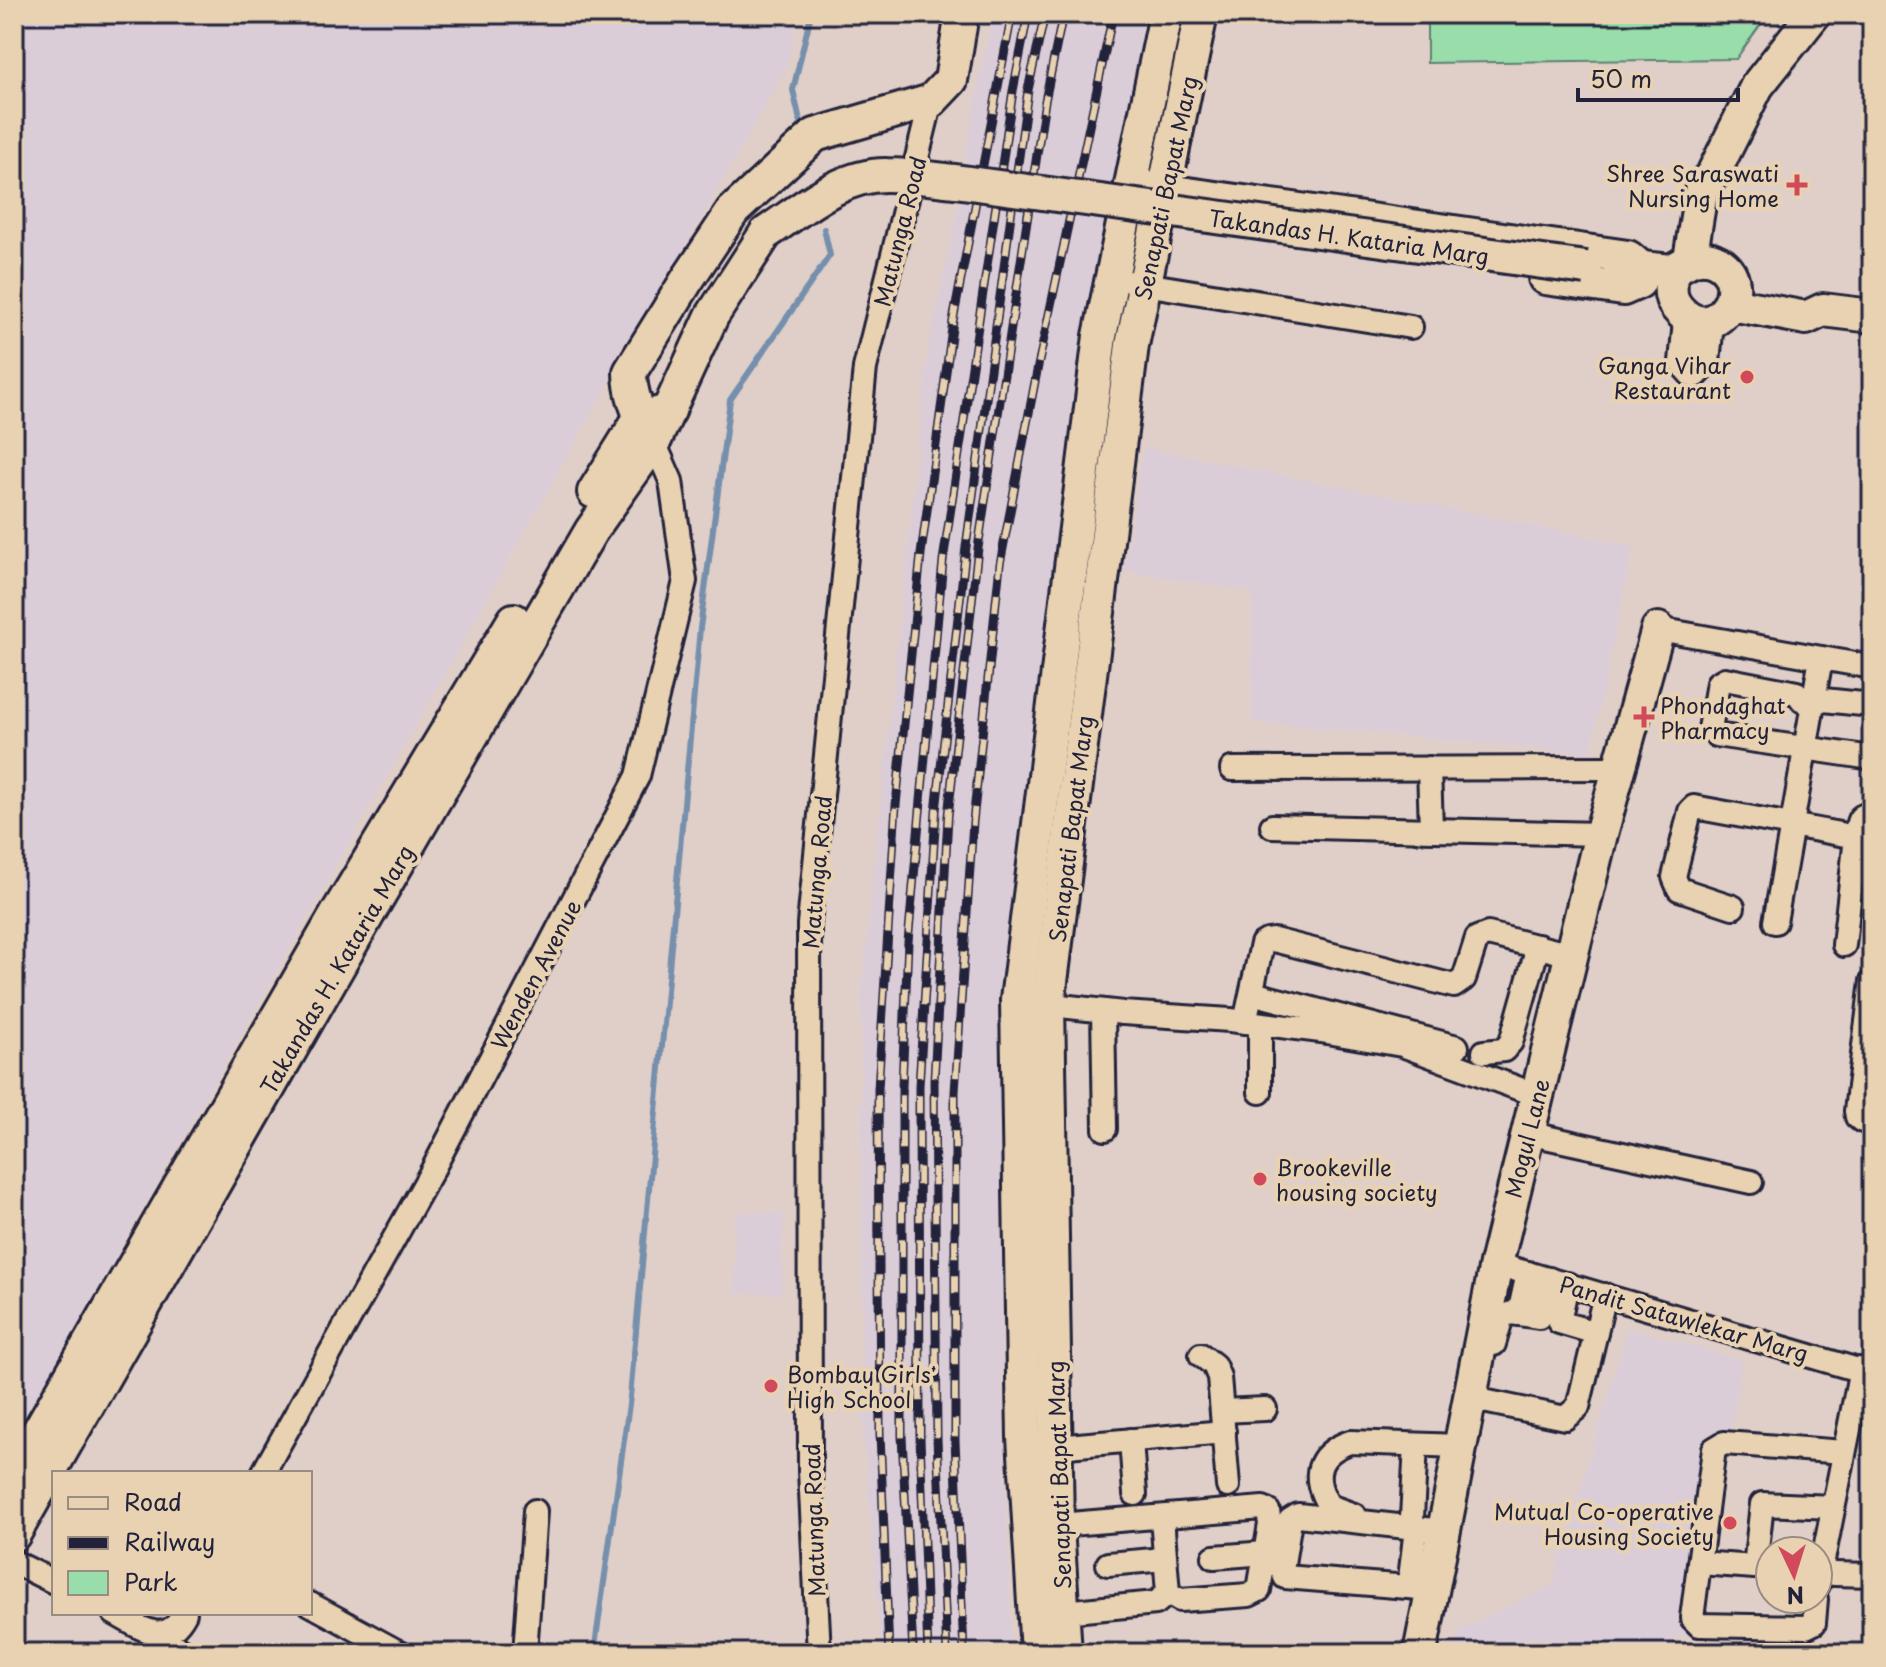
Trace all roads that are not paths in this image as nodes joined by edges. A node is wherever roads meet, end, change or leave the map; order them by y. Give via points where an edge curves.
1 (962, 14) edge
2 (1166, 14) edge
3 (1201, 14) edge
4 (1814, 14) edge
5 (1152, 84) junction
6 (1185, 92) junction
7 (931, 101) junction
8 (1131, 186) junction
9 (1165, 191) junction
10 (1158, 222) junction
11 (1652, 271) junction
12 (1112, 279) junction
13 (1145, 284) junction
14 (1715, 307) junction
15 (1872, 316) edge
16 (1411, 327) dead end
17 (1694, 371) dead end
18 (654, 424) junction
19 (1658, 629) joint
20 (1821, 658) junction
21 (1872, 667) edge
22 (1814, 702) junction
23 (1872, 705) edge
24 (1805, 749) junction
25 (1872, 758) edge
26 (440, 766) junction
27 (1429, 768) junction
28 (1619, 768) junction
29 (1232, 769) dead end
30 (1872, 814) edge
31 (1272, 826) dead end
32 (1792, 826) junction
33 (1431, 829) junction
34 (1601, 834) junction
35 (1856, 837) junction
36 (1862, 866) edge
37 (1733, 907) dead end
38 (1775, 922) dead end
39 (1844, 945) dead end
40 (1538, 946) junction
41 (1571, 955) junction
42 (1252, 993) junction
43 (1871, 995) edge
44 (1033, 1003) junction
45 (1103, 1011) junction
46 (1252, 1023) junction
47 (1457, 1047) dead end
48 (1484, 1052) dead end
49 (1260, 1092) dead end
50 (1536, 1095) junction
51 (1872, 1121) edge
52 (1105, 1129) dead end
53 (1527, 1133) junction
54 (1751, 1182) dead end
55 (1496, 1264) junction
56 (1548, 1279) junction
57 (1605, 1295) junction
58 (1596, 1333) junction
59 (1201, 1355) dead end
60 (1483, 1364) junction
61 (1866, 1371) edge
62 (1039, 1377) junction
63 (1476, 1399) junction
64 (1265, 1409) dead end
65 (1223, 1422) junction
66 (1131, 1440) junction
67 (1416, 1445) junction
68 (1459, 1446) junction
69 (1056, 1447) junction
70 (1844, 1452) junction
71 (264, 1471) edge
72 (14, 1474) edge
73 (1228, 1486) dead end
74 (1135, 1494) dead end
75 (1833, 1507) junction
76 (535, 1511) dead end
77 (1162, 1517) junction
78 (1429, 1524) junction
79 (1043, 1526) junction
80 (14, 1534) edge
81 (1762, 1535) edge
82 (1828, 1535) edge
83 (1266, 1553) junction
84 (1214, 1557) dead end
85 (1165, 1559) junction
86 (14, 1562) edge
87 (1699, 1563) junction
88 (1108, 1564) dead end
89 (1754, 1566) edge
90 (1834, 1575) edge
91 (1872, 1575) edge
92 (52, 1581) edge
93 (1420, 1588) junction
94 (1168, 1593) junction
95 (312, 1605) edge
96 (1063, 1612) junction
97 (118, 1615) edge
98 (184, 1615) edge
99 (1815, 1615) edge
100 (151, 1632) junction
101 (186, 1653) edge
102 (400, 1653) edge
103 (525, 1653) edge
104 (819, 1653) edge
105 (1037, 1653) edge
106 (1065, 1653) edge
107 (1420, 1653) edge

1 - 7 main road via 951,80
2 - 5 main road, Senapati Bapat Marg
3 - 6 main road, Senapati Bapat Marg
4 - 11 main road via 1757,86 1713,174 1717,192
5 - 6 street
5 - 8 main road, Senapati Bapat Marg
6 - 9 main road, Senapati Bapat Marg
7 - 18 main road via 815,135 733,211 630,372 630,383
7 - 104 street, Matunga Road via 865,368 809,924 810,1471
8 - 9 main road
8 - 12 main road, Senapati Bapat Marg
9 - 10 main road, Senapati Bapat Marg
9 - 11 main road via 1628,257
10 - 11 main road via 1623,289
10 - 13 main road, Senapati Bapat Marg
11 - 14 main road via 1674,305
11 - 14 main road via 1721,263 1731,275
11 - 18 main road, Takandas H. Kataria Marg, bridge via 885,174 831,191 766,233 712,316
12 - 13 street
12 - 44 main road, Senapati Bapat Marg via 1100,336
13 - 16 street
13 - 44 main road, Senapati Bapat Marg
14 - 15 main road via 1811,296 1823,310
14 - 17 main road via 1703,362
18 - 26 main road, Takandas H. Kataria Marg via 584,525
18 - 71 street, Wenden Avenue via 671,481 685,581 638,776 432,1171
19 - 20 street
19 - 28 main road, Mogul Lane
20 - 21 street
20 - 22 street
22 - 23 street
22 - 24 street
22 - 24 street via 1803,701 1797,693 1725,679 1718,683 1711,733
24 - 25 street
24 - 32 street
26 - 72 main road, Takandas H. Kataria Marg via 338,912
26 - 80 main road, Takandas H. Kataria Marg
27 - 28 street
27 - 29 street
27 - 33 street
28 - 34 main road, Mogul Lane
30 - 35 street via 1857,821
31 - 33 street
32 - 35 street
32 - 37 street via 1700,807 1690,811 1675,884
32 - 38 street
33 - 34 street
34 - 41 main road, Mogul Lane
35 - 36 street
36 - 39 street
40 - 41 street
40 - 42 street via 1481,934 1464,979 1454,986 1267,941
40 - 48 street via 1511,1042 1504,1050
41 - 50 main road, Mogul Lane
42 - 46 street
42 - 47 street
43 - 51 street via 1856,1111 1862,1121
44 - 45 street
44 - 62 main road, Senapati Bapat Marg
45 - 46 street
45 - 52 street
46 - 49 street
46 - 50 street via 1402,1045
50 - 53 main road, Mogul Lane
53 - 54 street
53 - 55 main road, Mogul Lane
55 - 56 street, Pandit Satawlekar Marg
55 - 60 main road, Mogul Lane
56 - 57 street, Pandit Satawlekar Marg
56 - 58 street via 1559,1322
56 - 60 street via 1539,1317 1507,1314 1499,1320
57 - 58 street
57 - 61 street, Pandit Satawlekar Marg
58 - 63 street via 1578,1407 1571,1416
59 - 65 street via 1218,1370
60 - 63 main road, Mogul Lane
61 - 70 street
62 - 69 main road, Senapati Bapat Marg
62 - 79 main road, Senapati Bapat Marg
63 - 68 main road, Mogul Lane
64 - 65 street
65 - 66 street
65 - 73 street
66 - 69 street
66 - 74 street
67 - 68 street
67 - 78 street
67 - 78 street via 1350,1442 1324,1459 1318,1484 1329,1506 1353,1515
68 - 78 main road, Mogul Lane
69 - 79 main road, Senapati Bapat Marg
70 - 75 street
70 - 87 street via 1724,1443 1714,1449
75 - 81 street via 1762,1504
75 - 82 street
76 - 103 street
77 - 79 street
77 - 83 street via 1263,1508 1269,1518
77 - 85 street
78 - 93 main road, Mogul Lane
78 - 93 street via 1293,1516 1282,1570 1285,1577
79 - 96 main road, Senapati Bapat Marg
79 - 105 main road, Senapati Bapat Marg
83 - 84 street
83 - 94 street via 1261,1585 1254,1594 1180,1600
85 - 88 street
85 - 94 street
86 - 92 street
87 - 89 street
87 - 99 street via 1692,1618 1699,1625 1806,1627 1814,1623
90 - 91 street
93 - 107 main road, Mogul Lane
94 - 96 street via 1156,1603
95 - 102 street
96 - 106 main road, Senapati Bapat Marg
97 - 100 street
98 - 100 street via 173,1630
100 - 101 street

